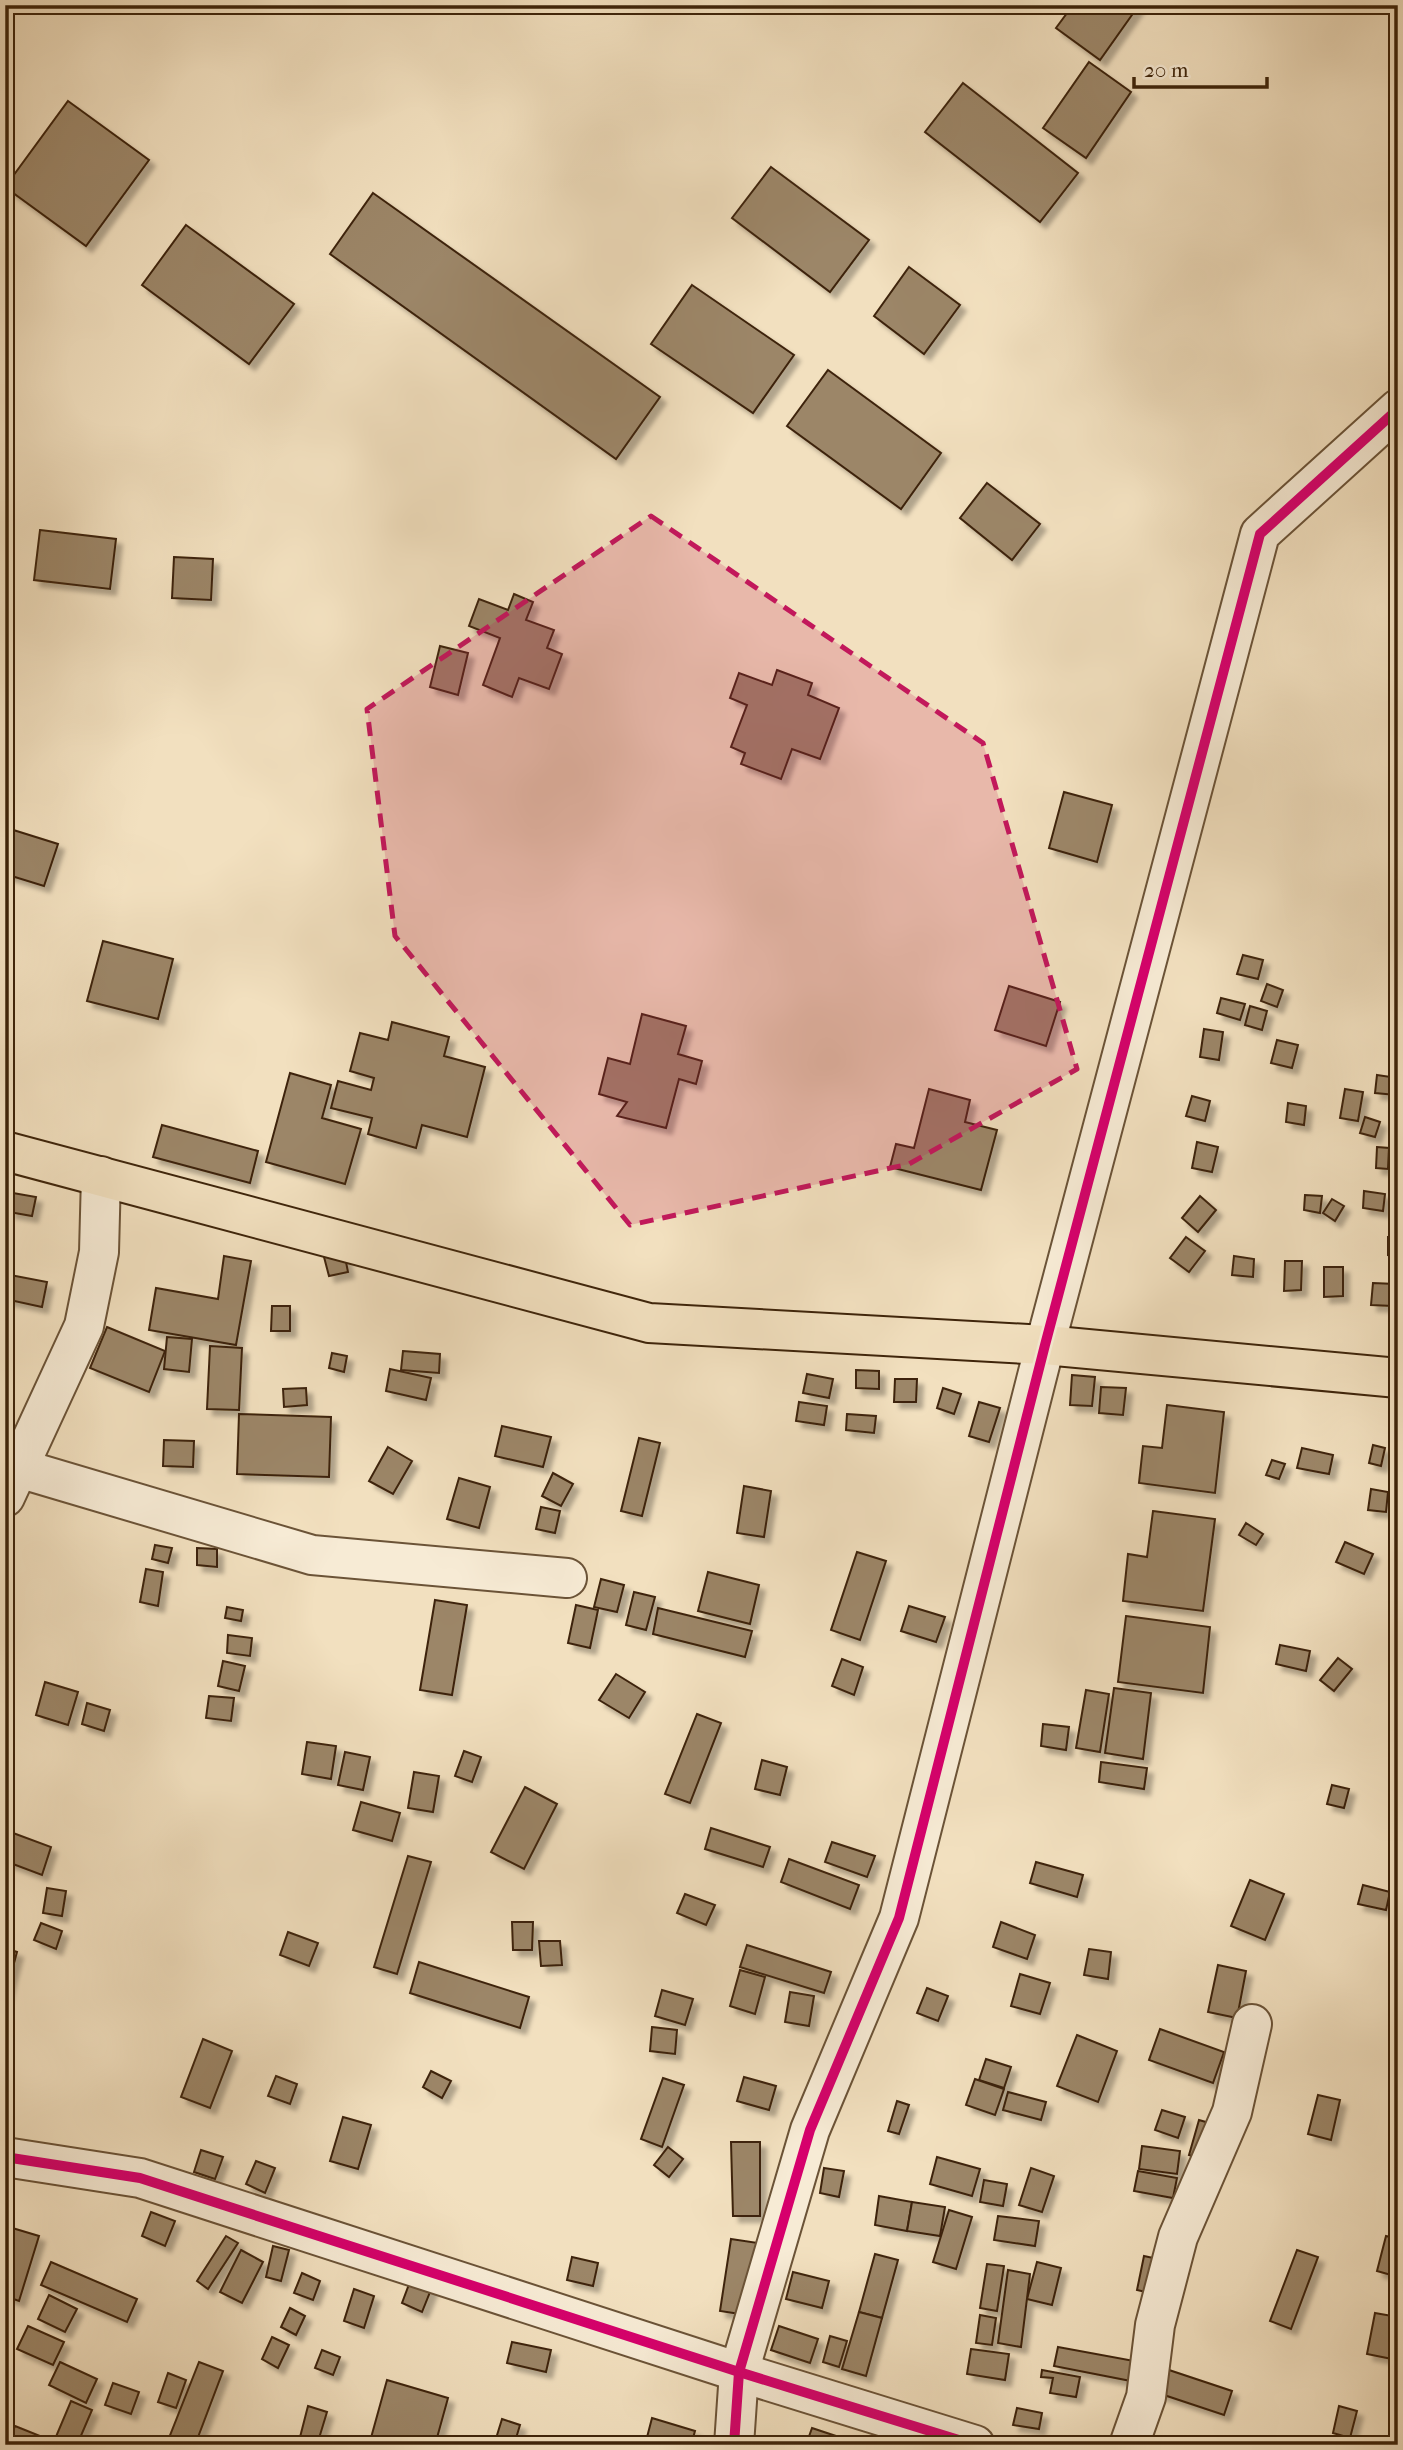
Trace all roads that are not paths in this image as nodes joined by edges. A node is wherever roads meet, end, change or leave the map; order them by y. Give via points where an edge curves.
1 (1398, 409) edge
2 (5, 1151) edge
3 (100, 1176) junction
4 (1045, 1345) junction
5 (1398, 1378) edge
6 (10, 1477) edge
7 (566, 1578) dead end
8 (1252, 2024) dead end
9 (5, 2157) edge
10 (739, 2372) junction
11 (734, 2445) edge
12 (975, 2445) edge
13 (1129, 2445) edge

1 - 4 street via 1260,534
2 - 3 main road
3 - 4 main road via 649,1323
3 - 6 street via 99,1252 84,1326
4 - 5 main road
4 - 10 street via 899,1918 810,2130
6 - 7 street via 312,1555
8 - 13 street via 1232,2112 1178,2237 1155,2325 1146,2397
9 - 10 street via 140,2178
10 - 11 street
10 - 12 street

